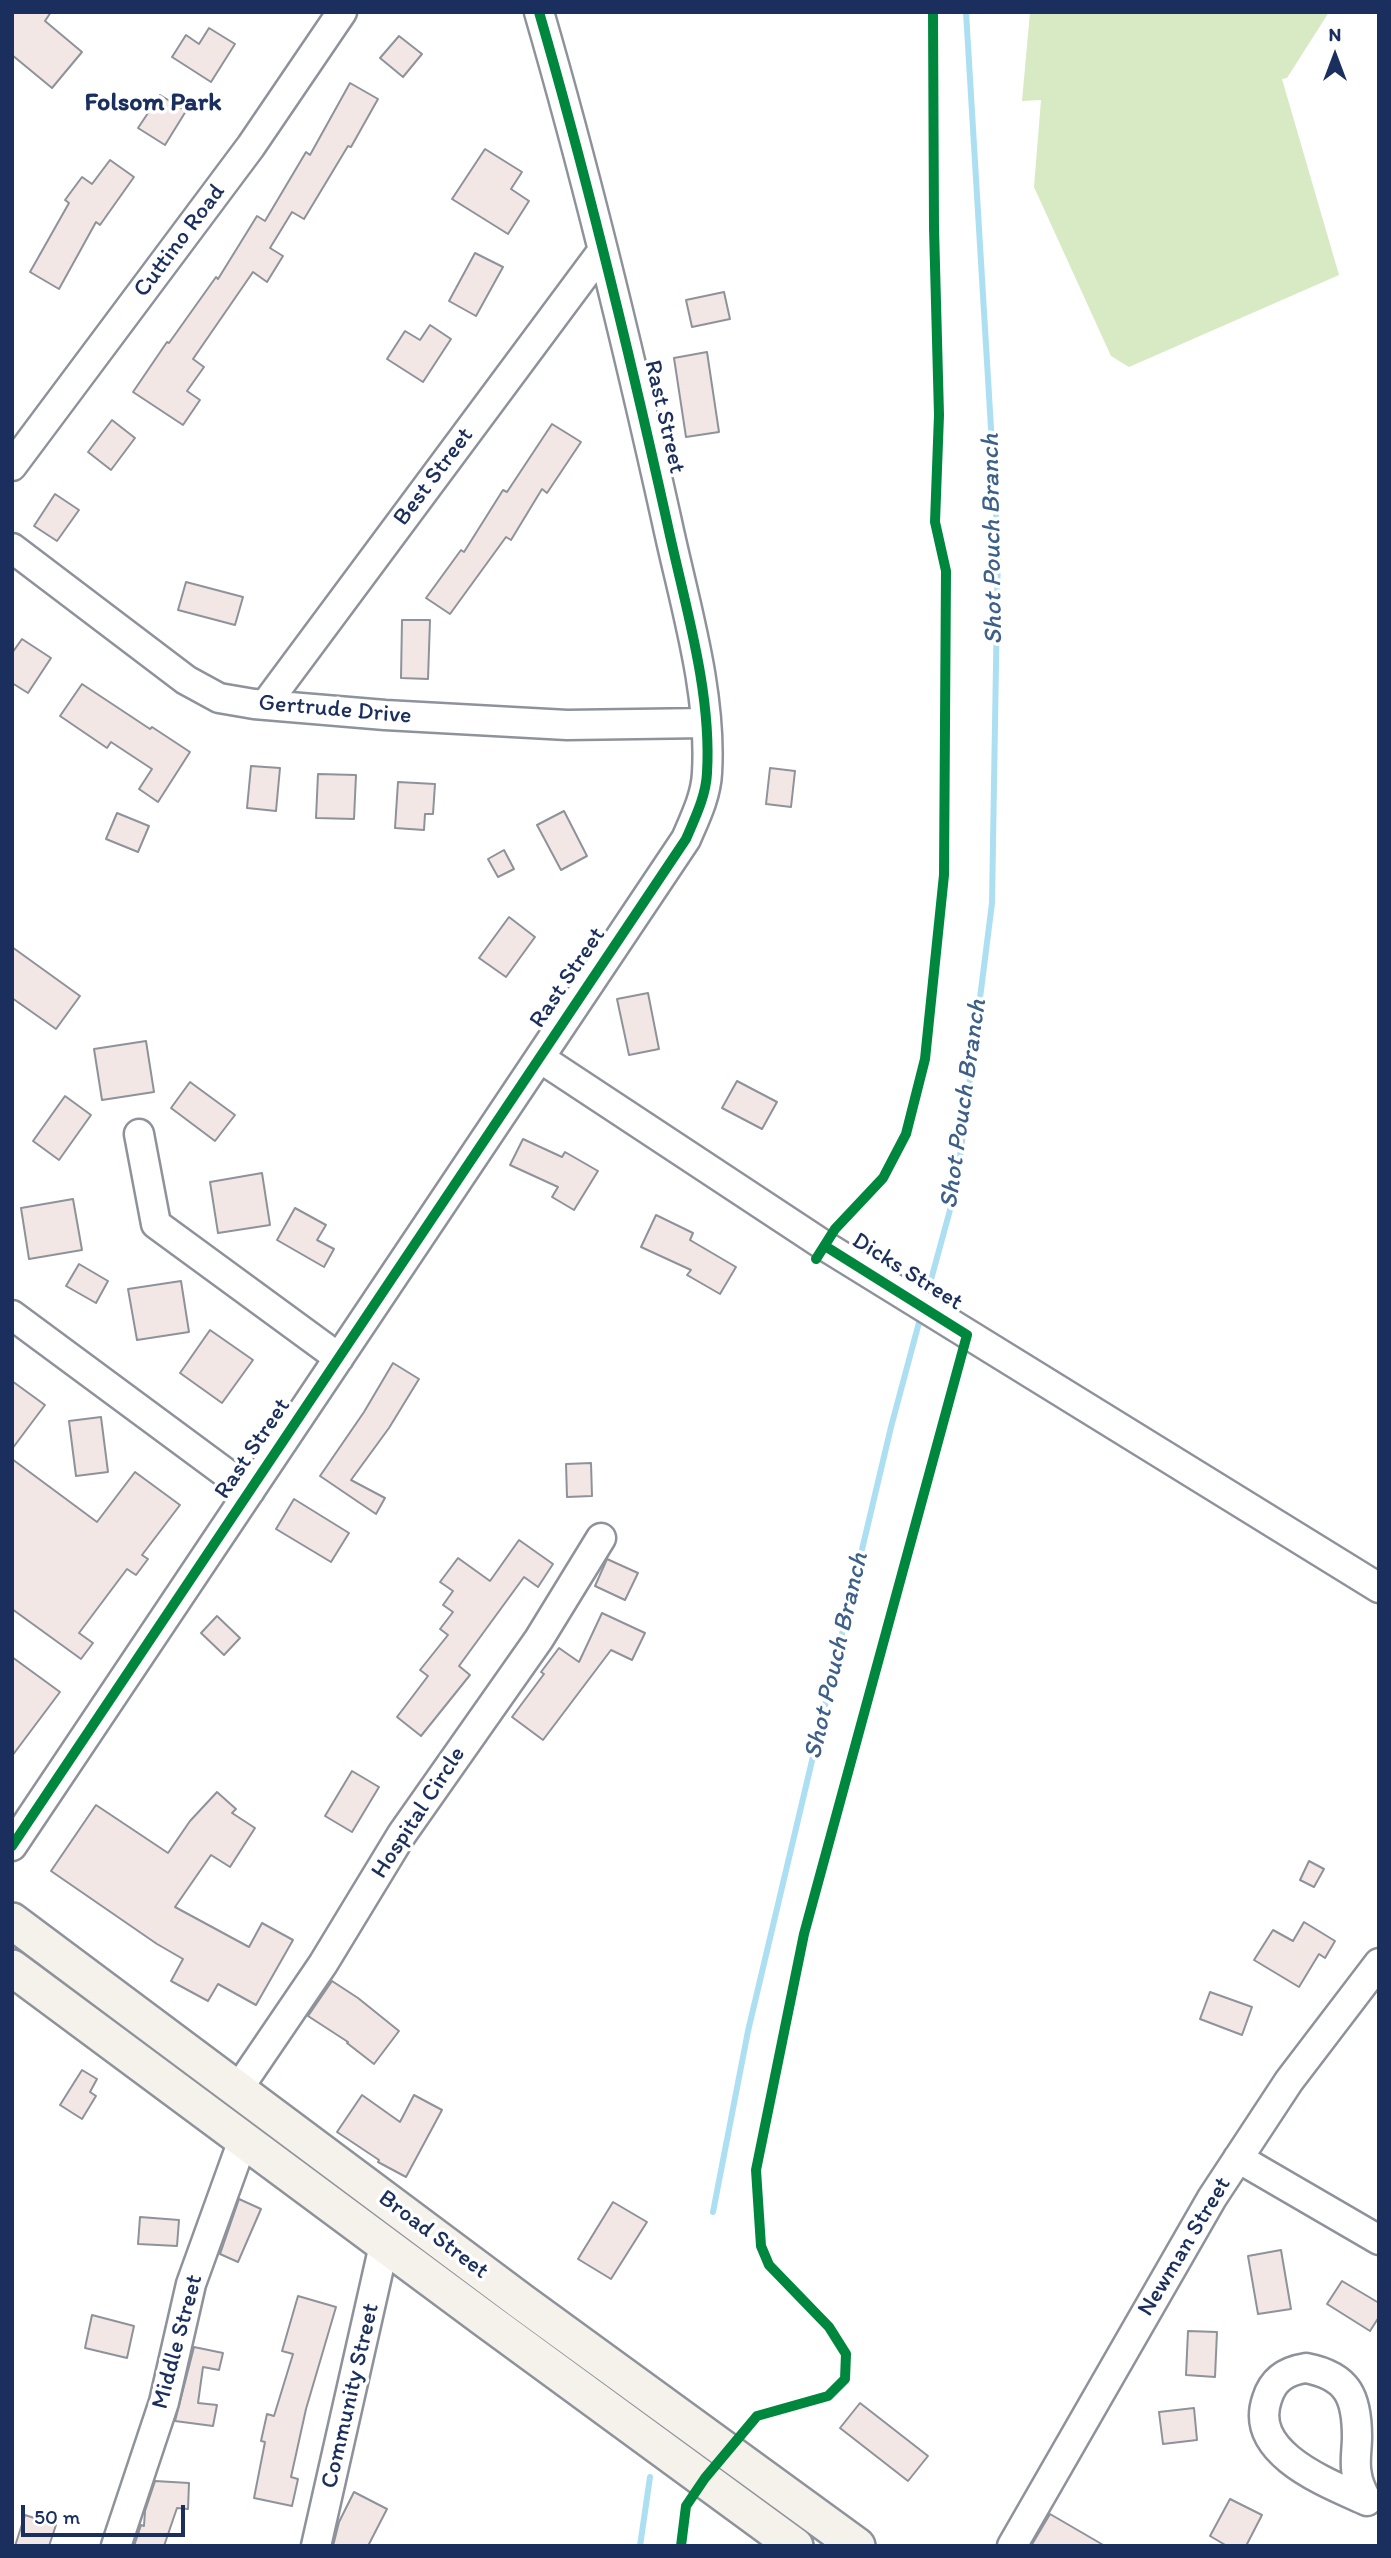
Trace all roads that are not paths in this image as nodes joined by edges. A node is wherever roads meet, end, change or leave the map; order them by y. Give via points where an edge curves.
1 (342, 12) edge
2 (539, 12) edge
3 (603, 250) junction
4 (12, 466) edge
5 (12, 548) edge
6 (265, 705) junction
7 (706, 723) junction
8 (540, 1058) junction
9 (139, 1134) dead end
10 (12, 1315) edge
11 (339, 1357) junction
12 (250, 1491) junction
13 (601, 1538) dead end
14 (1379, 1588) edge
15 (12, 1846) edge
16 (12, 1921) edge
17 (1379, 1963) edge
18 (13, 1971) edge
19 (238, 2089) junction
20 (243, 2140) junction
21 (1238, 2158) junction
22 (1379, 2240) edge
23 (384, 2245) junction
24 (1373, 2505) edge
25 (116, 2546) edge
26 (316, 2546) edge
27 (795, 2546) edge
28 (857, 2546) edge
29 (1012, 2546) edge

1 - 4 street, Cuttino Road via 251,146
2 - 3 street, Rast Street
3 - 6 street, Best Street
3 - 7 street, Rast Street via 692,638
5 - 6 street, Gertrude Drive via 186,680 219,698
6 - 7 street, Gertrude Drive via 567,725
7 - 8 street, Rast Street via 707,776 687,839
8 - 11 street, Rast Street
8 - 14 street, Dicks Street via 949,1323
9 - 11 street via 156,1224
10 - 12 street
11 - 12 street, Rast Street
12 - 15 street, Rast Street
13 - 19 street, Hospital Circle via 539,1639 402,1833 323,1964
16 - 19 main road, Broad Street
17 - 21 street, Newman Street via 1289,2081
18 - 20 main road, Broad Street
19 - 28 main road, Broad Street
20 - 23 main road, Broad Street
20 - 25 street, Middle Street via 191,2284 164,2402
21 - 22 street
21 - 29 street, Newman Street
23 - 26 street, Community Street
23 - 27 main road, Broad Street
24 - 24 street via 1291,2462 1274,2444 1265,2427 1264,2407 1280,2377 1306,2368 1344,2384 1356,2414 1357,2476

